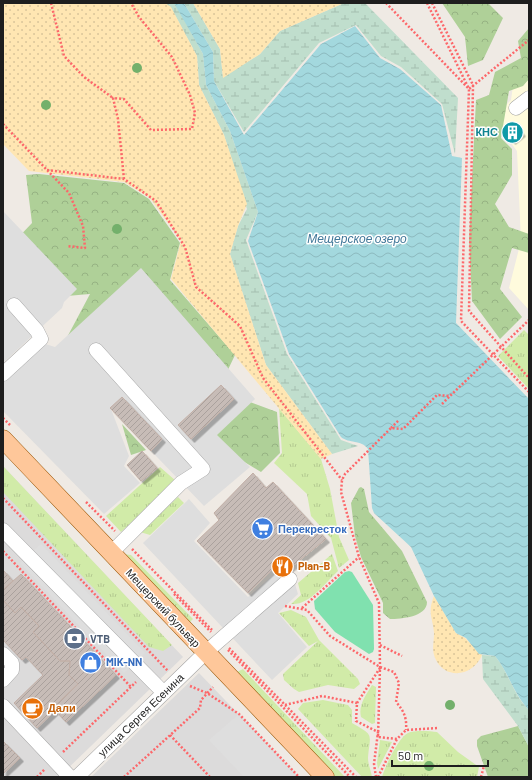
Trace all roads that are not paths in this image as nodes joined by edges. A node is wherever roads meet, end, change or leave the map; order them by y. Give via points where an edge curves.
1 (529, 98) edge
2 (516, 108) dead end
3 (14, 305) dead end
4 (96, 350) dead end
5 (3, 374) edge
6 (8, 434) edge
7 (3, 530) edge
8 (111, 553) junction
9 (290, 579) dead end
10 (206, 653) junction
11 (3, 654) edge
12 (3, 680) edge
13 (164, 693) junction
14 (3, 706) edge
15 (70, 777) edge
16 (77, 777) edge
17 (325, 777) edge

1 - 2 street
3 - 5 street via 41,339
4 - 8 street via 203,469 181,483
6 - 8 main road, Мещерский бульвар
7 - 13 street
8 - 10 main road, Мещерский бульвар
9 - 10 street, улица Сергея Есенина
10 - 13 street, улица Сергея Есенина
10 - 17 main road, Мещерский бульвар
11 - 12 street via 12,663 12,670
13 - 16 street, улица Сергея Есенина
14 - 15 street

